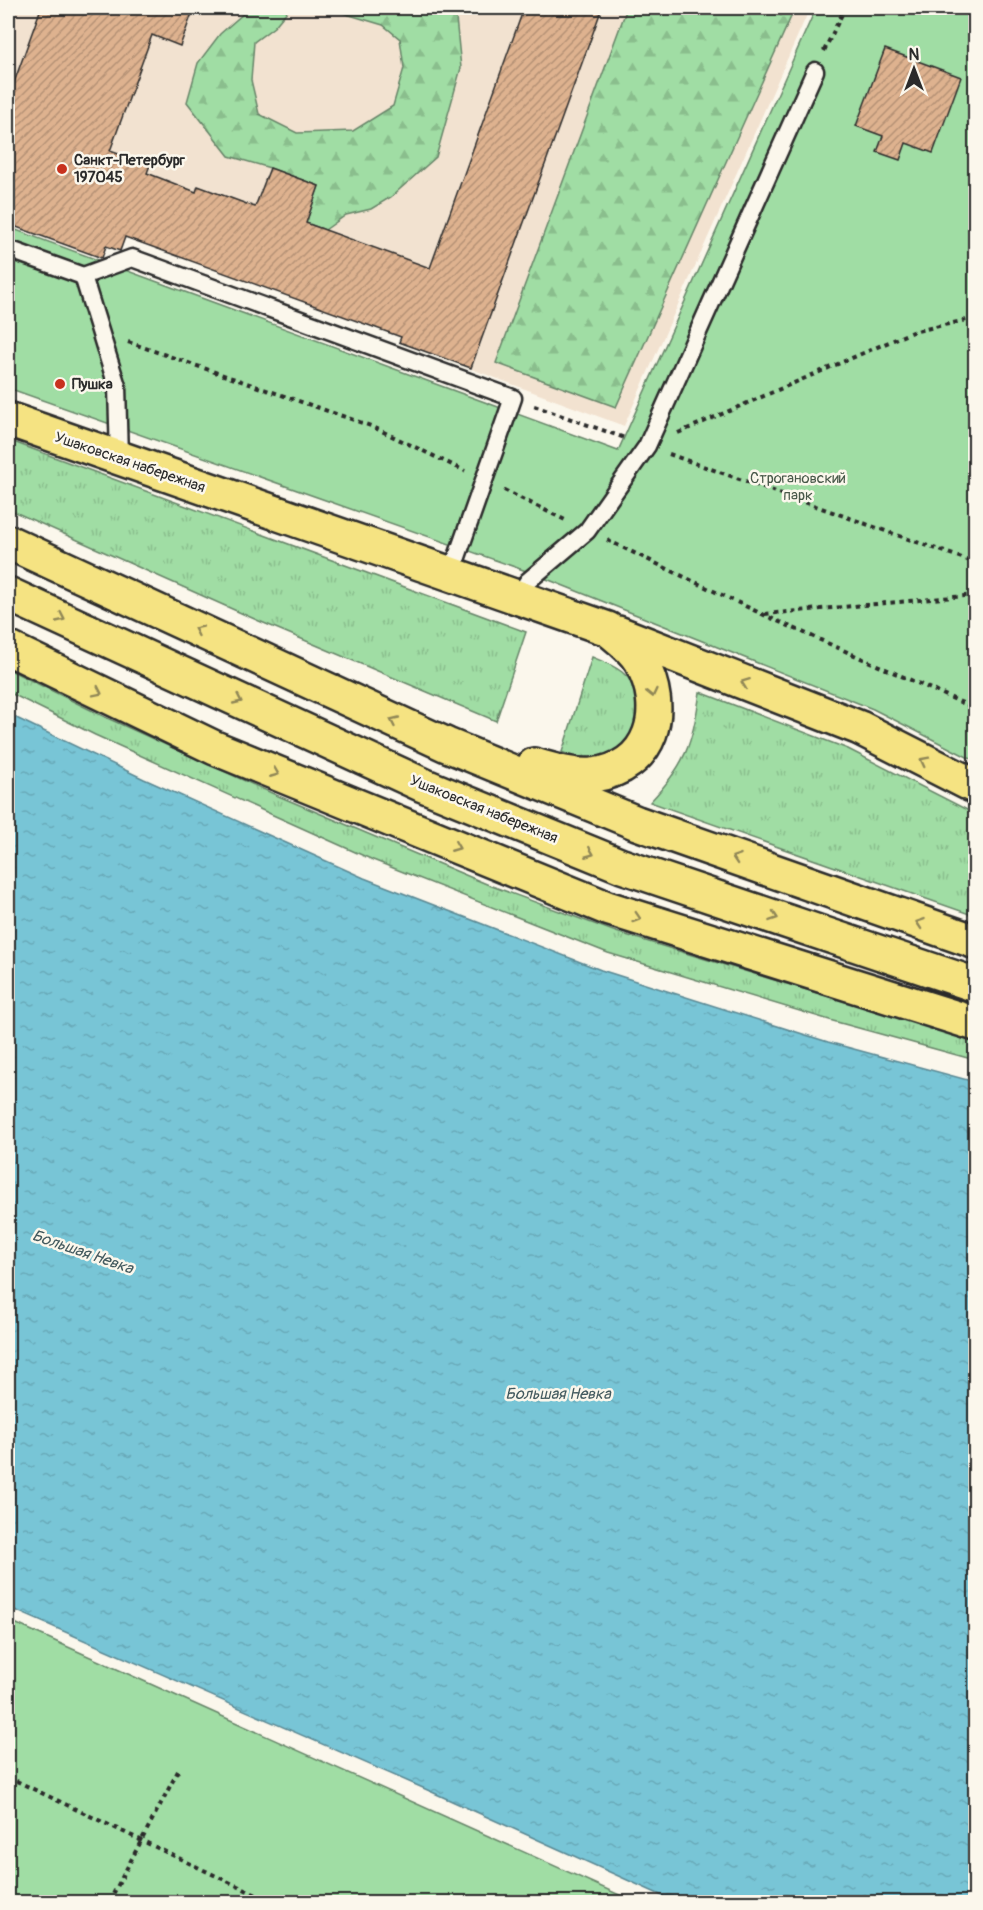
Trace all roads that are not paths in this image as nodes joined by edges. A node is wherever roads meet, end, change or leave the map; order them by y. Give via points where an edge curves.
1 (815, 71) road end
2 (8, 249) edge
3 (83, 276) junction
4 (8, 419) edge
5 (119, 458) junction
6 (8, 542) edge
7 (451, 574) junction
8 (8, 594) edge
9 (517, 598) junction
10 (608, 629) junction
11 (8, 648) edge
12 (447, 746) junction
13 (975, 788) edge
14 (975, 942) edge
15 (975, 985) edge
16 (975, 1024) edge

1 - 9 lane via 647,446 587,531 535,574
2 - 3 lane
3 - 5 lane via 117,386
3 - 7 lane via 132,258 513,398
4 - 5 main road, Ушаковская набережная
5 - 7 main road, Ушаковская набережная
12 -> 6 main road, Ушаковская набережная
7 - 9 main road, Ушаковская набережная
8 -> 15 main road, Ушаковская набережная via 423,785 622,866
9 - 10 main road, Ушаковская набережная
10 -> 12 main road, Ушаковская набережная via 640,661 654,700 654,721 646,742 632,759 593,775
13 -> 10 main road via 860,728
11 -> 16 main road via 215,748 607,908
14 -> 12 main road, Ушаковская набережная via 637,823

